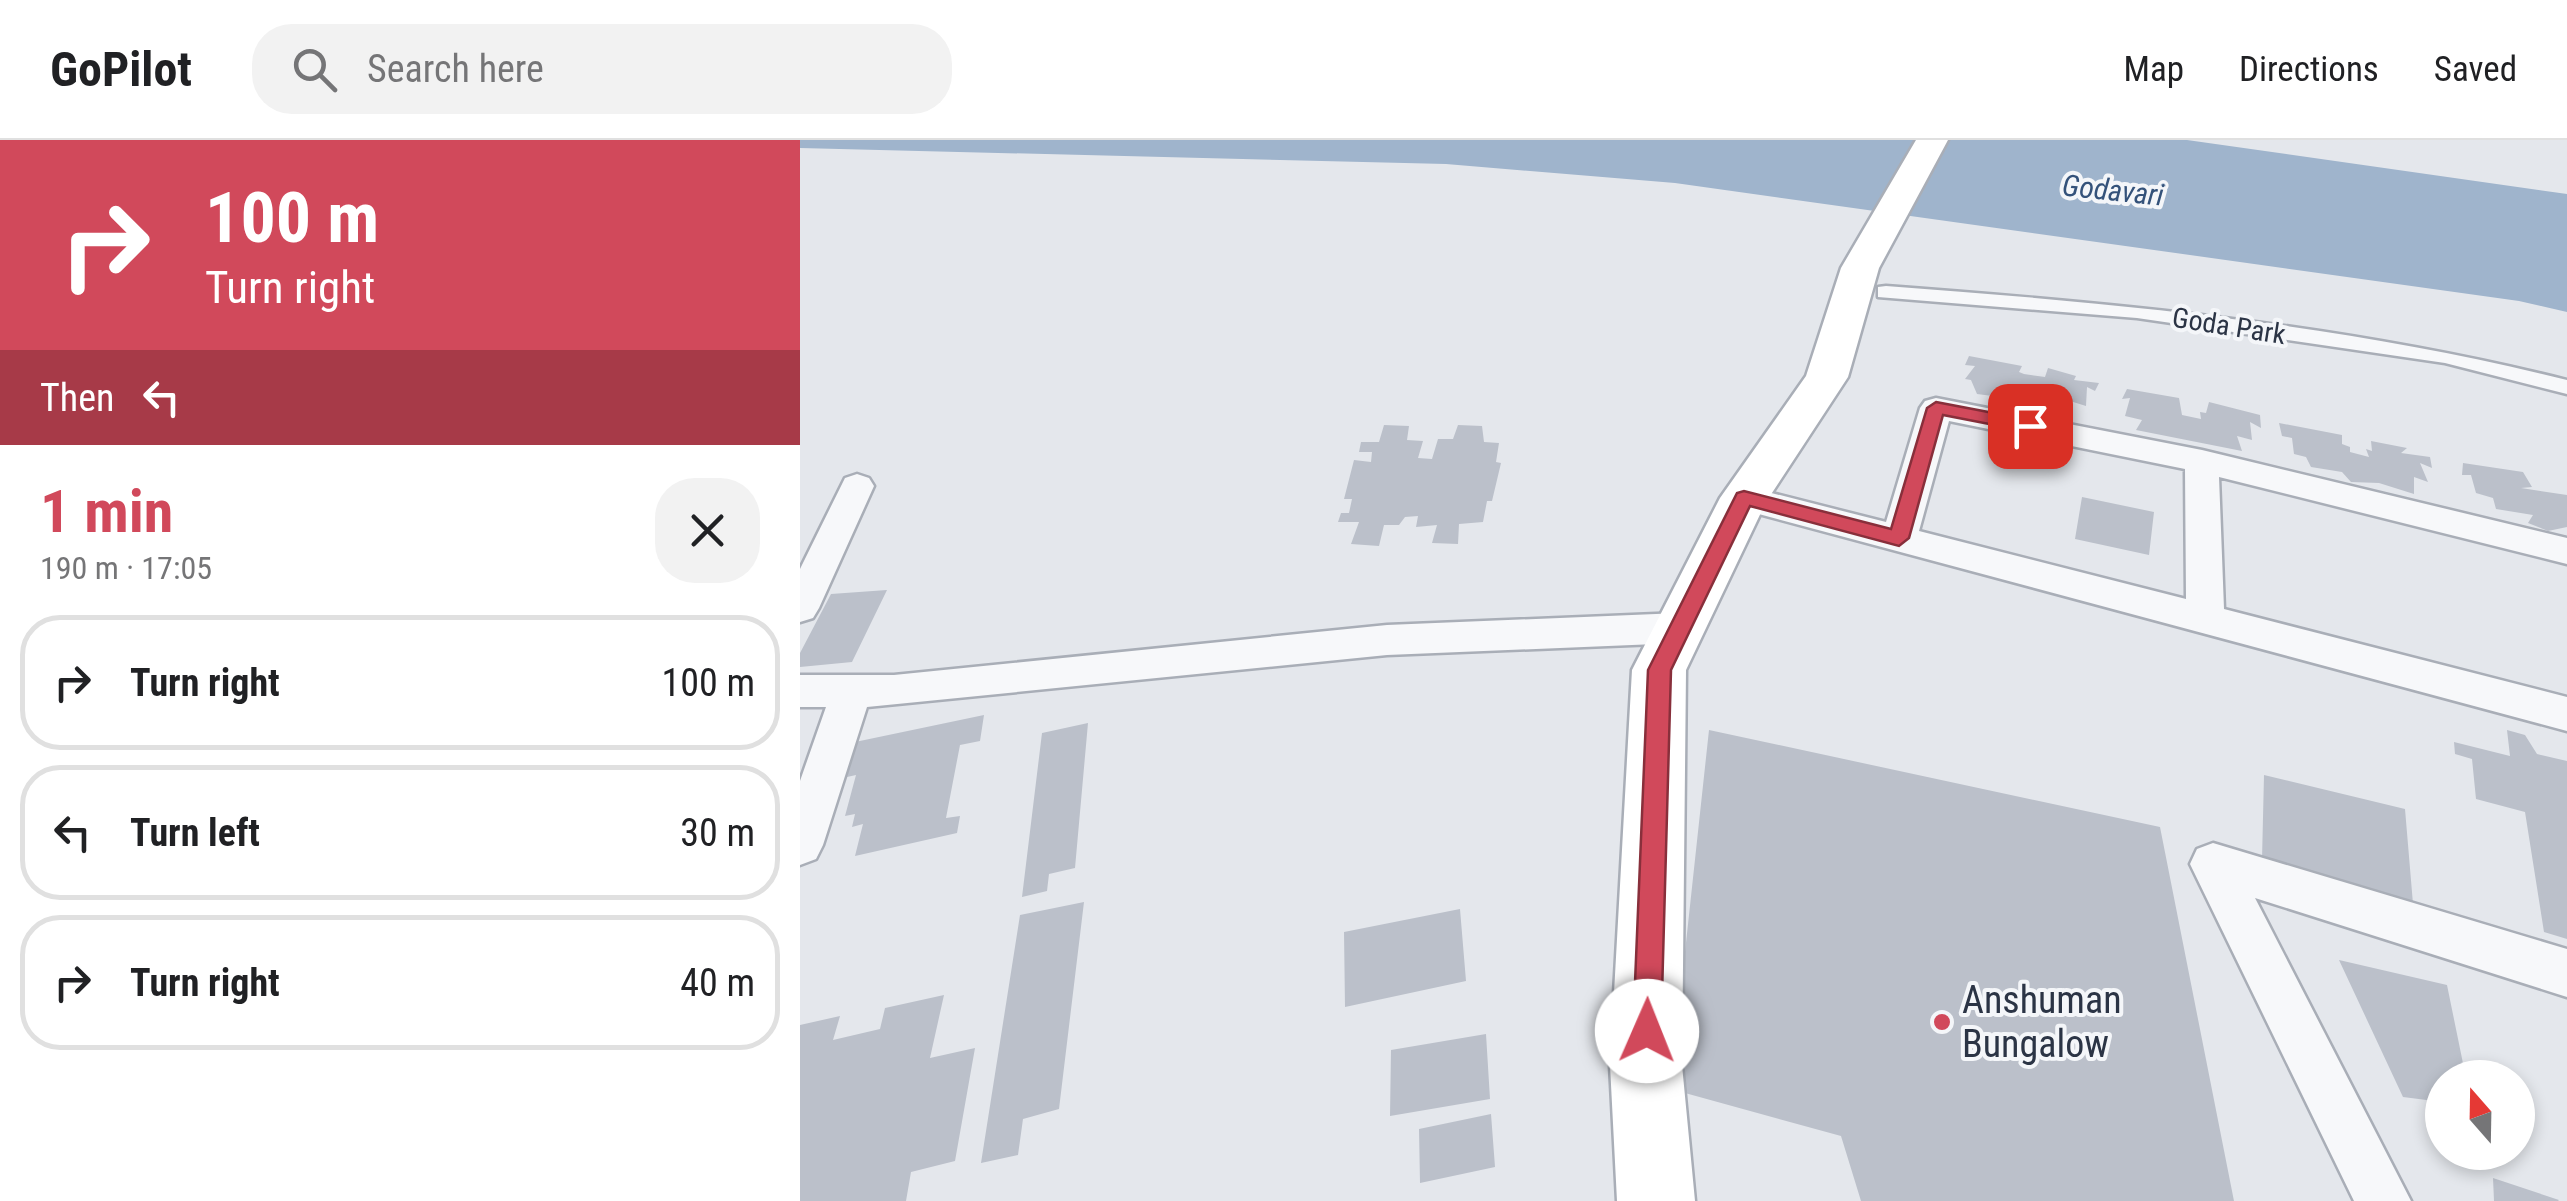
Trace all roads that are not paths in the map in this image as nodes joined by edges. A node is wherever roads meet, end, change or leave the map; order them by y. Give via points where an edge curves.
1 (1932, 140) edge
2 (1873, 280) junction
3 (2567, 387) edge
4 (2202, 461) junction
5 (857, 486) dead end
6 (1744, 498) junction
7 (1899, 538) junction
8 (2567, 552) edge
9 (800, 608) edge
10 (2204, 619) junction
11 (1680, 628) junction
12 (854, 688) junction
13 (800, 690) edge
14 (2567, 714) edge
15 (800, 845) edge
16 (2567, 973) edge
17 (1656, 1201) edge
18 (2383, 1201) edge

1 - 2 main road
2 - 3 street, Goda Park via 2445,356
2 - 6 main road via 1827,377
4 - 7 street via 1936,408
4 - 8 street
4 - 10 street
5 - 9 street
6 - 7 street
6 - 11 main road
7 - 10 street
10 - 14 street
11 - 12 street via 1387,640 894,691
11 - 17 main road via 1660,670 1658,708 1646,1066
12 - 13 street
12 - 15 street
16 - 18 street via 2213,864

